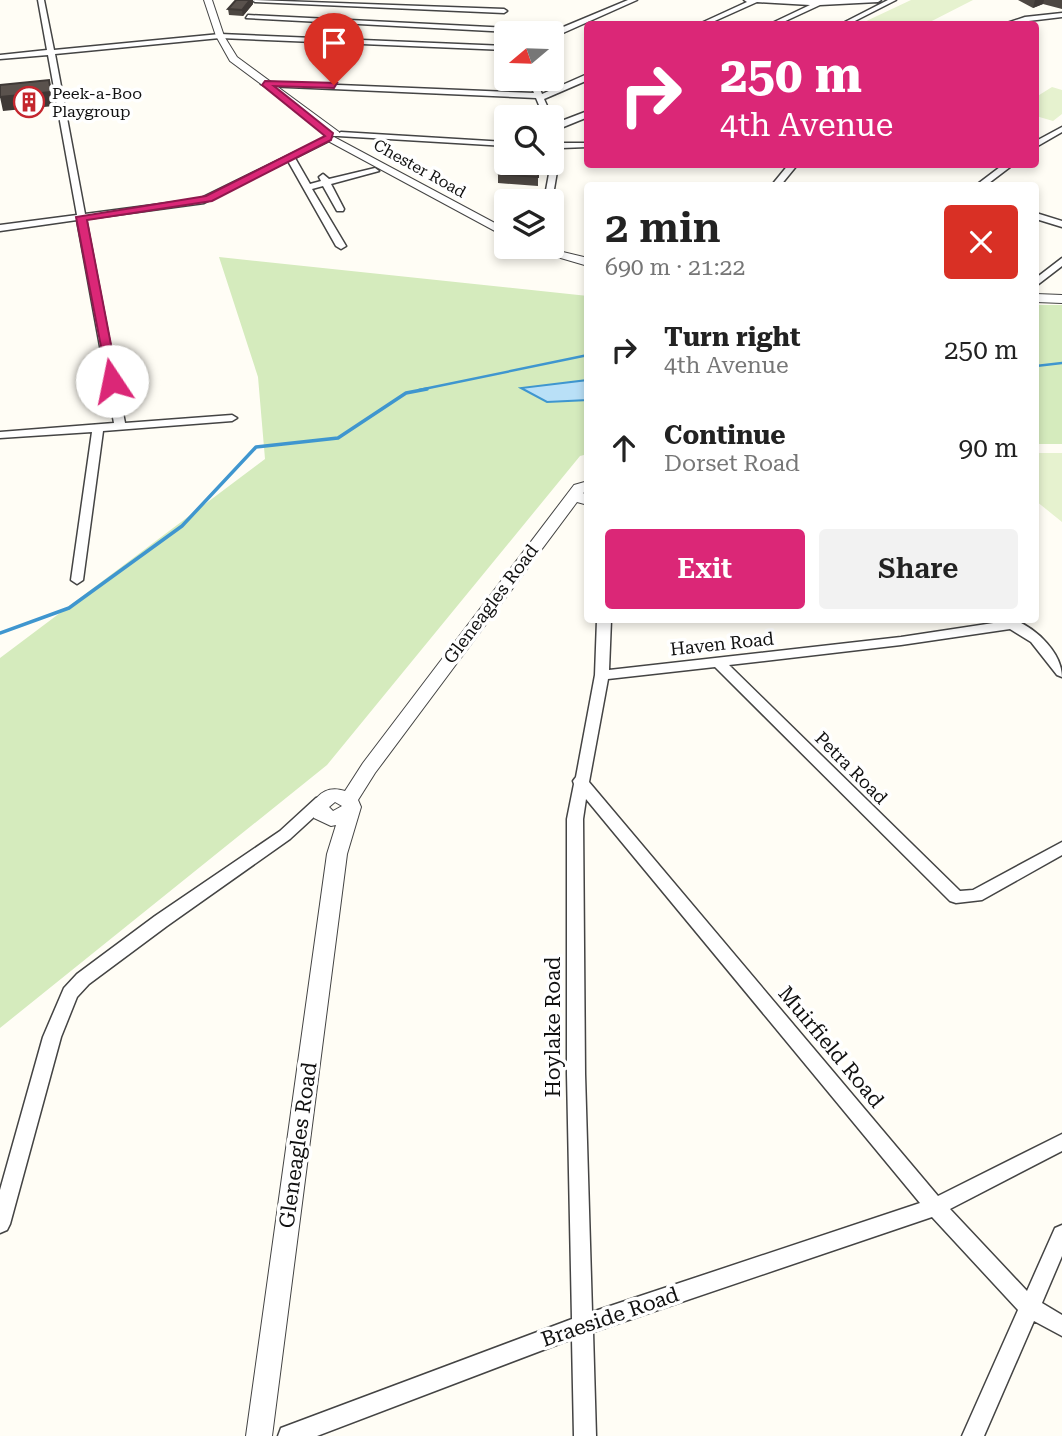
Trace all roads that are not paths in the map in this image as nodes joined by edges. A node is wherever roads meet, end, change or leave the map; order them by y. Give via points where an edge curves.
1 (41, 0) edge
2 (208, 0) edge
3 (255, 0) edge
4 (498, 0) edge
5 (634, 0) edge
6 (747, 0) edge
7 (893, 0) edge
8 (755, 1) edge
9 (860, 1) edge
10 (818, 3) junction
11 (877, 4) edge
12 (504, 11) junction
13 (1061, 14) edge
14 (248, 17) dead end
15 (507, 21) edge
16 (584, 21) edge
17 (584, 21) edge
18 (710, 21) edge
19 (780, 21) edge
20 (850, 21) edge
21 (1024, 21) edge
22 (564, 30) edge
23 (494, 31) edge
24 (220, 36) junction
25 (494, 47) edge
26 (51, 52) junction
27 (0, 57) edge
28 (584, 79) edge
29 (265, 84) junction
30 (537, 91) edge
31 (540, 97) junction
32 (543, 105) edge
33 (584, 116) edge
34 (564, 123) edge
35 (1062, 129) edge
36 (335, 137) junction
37 (494, 143) edge
38 (1039, 143) edge
39 (584, 145) edge
40 (564, 146) edge
41 (290, 157) junction
42 (791, 168) edge
43 (1004, 168) edge
44 (374, 171) dead end
45 (323, 175) dead end
46 (778, 182) edge
47 (985, 182) edge
48 (328, 184) junction
49 (308, 187) junction
50 (340, 209) dead end
51 (82, 217) junction
52 (1039, 217) edge
53 (1062, 224) edge
54 (494, 227) edge
55 (0, 228) edge
56 (341, 246) dead end
57 (564, 256) edge
58 (584, 261) edge
59 (1062, 261) edge
60 (1039, 280) edge
61 (1039, 298) edge
62 (1062, 299) edge
63 (232, 418) dead end
64 (120, 425) junction
65 (98, 427) junction
66 (0, 435) edge
67 (584, 492) edge
68 (77, 580) dead end
69 (604, 623) edge
70 (1002, 623) edge
71 (1011, 623) edge
72 (718, 662) junction
73 (1062, 672) edge
74 (602, 675) junction
75 (580, 781) junction
76 (335, 807) junction
77 (1062, 848) edge
78 (1062, 1142) edge
79 (935, 1207) junction
80 (1, 1215) edge
81 (1062, 1234) edge
82 (1029, 1307) junction
83 (581, 1326) junction
84 (1062, 1326) edge
85 (260, 1436) edge
86 (289, 1436) edge
87 (585, 1436) edge
88 (973, 1436) edge

1 - 26 street
2 - 24 street, Chester Road
3 - 12 street
4 - 12 street
5 - 17 street
6 - 8 street
7 - 11 street
8 - 10 street
8 - 18 street
9 - 10 street
9 - 11 street
10 - 19 street
11 - 20 street
12 - 15 street
13 - 21 street
14 - 23 street
16 - 22 street
24 - 25 street
24 - 26 street
24 - 29 street, Chester Road via 233,59
26 - 27 street
26 - 51 street
28 - 31 street
29 - 31 street
29 - 36 street, Chester Road
30 - 31 street
31 - 32 street
33 - 34 street
35 - 38 street
36 - 37 street
36 - 41 street
36 - 54 street, Chester Road
39 - 40 street
41 - 49 street
41 - 51 street via 201,201
42 - 46 street
43 - 47 street
44 - 48 street
45 - 48 street
48 - 49 street
48 - 50 street
49 - 56 street
51 - 55 street
51 - 64 street
52 - 53 street
57 - 58 street
59 - 60 street
61 - 62 street
63 - 64 street
64 - 65 street
65 - 66 street
65 - 68 street
67 - 76 street, Gleneagles Road via 563,509
69 - 74 street, Hoylake Road
70 - 72 street, Haven Road
71 - 73 street via 1036,639
72 - 74 street, Haven Road
72 - 77 street, Petra Road via 944,888 960,898 976,896
74 - 75 street, Hoylake Road
75 - 79 street, Muirfield Road
75 - 83 street, Hoylake Road via 575,903
76 - 80 street via 285,835 83,979 70,993 52,1037
76 - 85 street, Gleneagles Road via 337,854
78 - 79 street, Braeside Road
79 - 82 street, Muirfield Road
79 - 83 street, Braeside Road
81 - 82 street
82 - 84 street, Muirfield Road
82 - 88 street
83 - 86 street, Braeside Road
83 - 87 street, Hoylake Road

